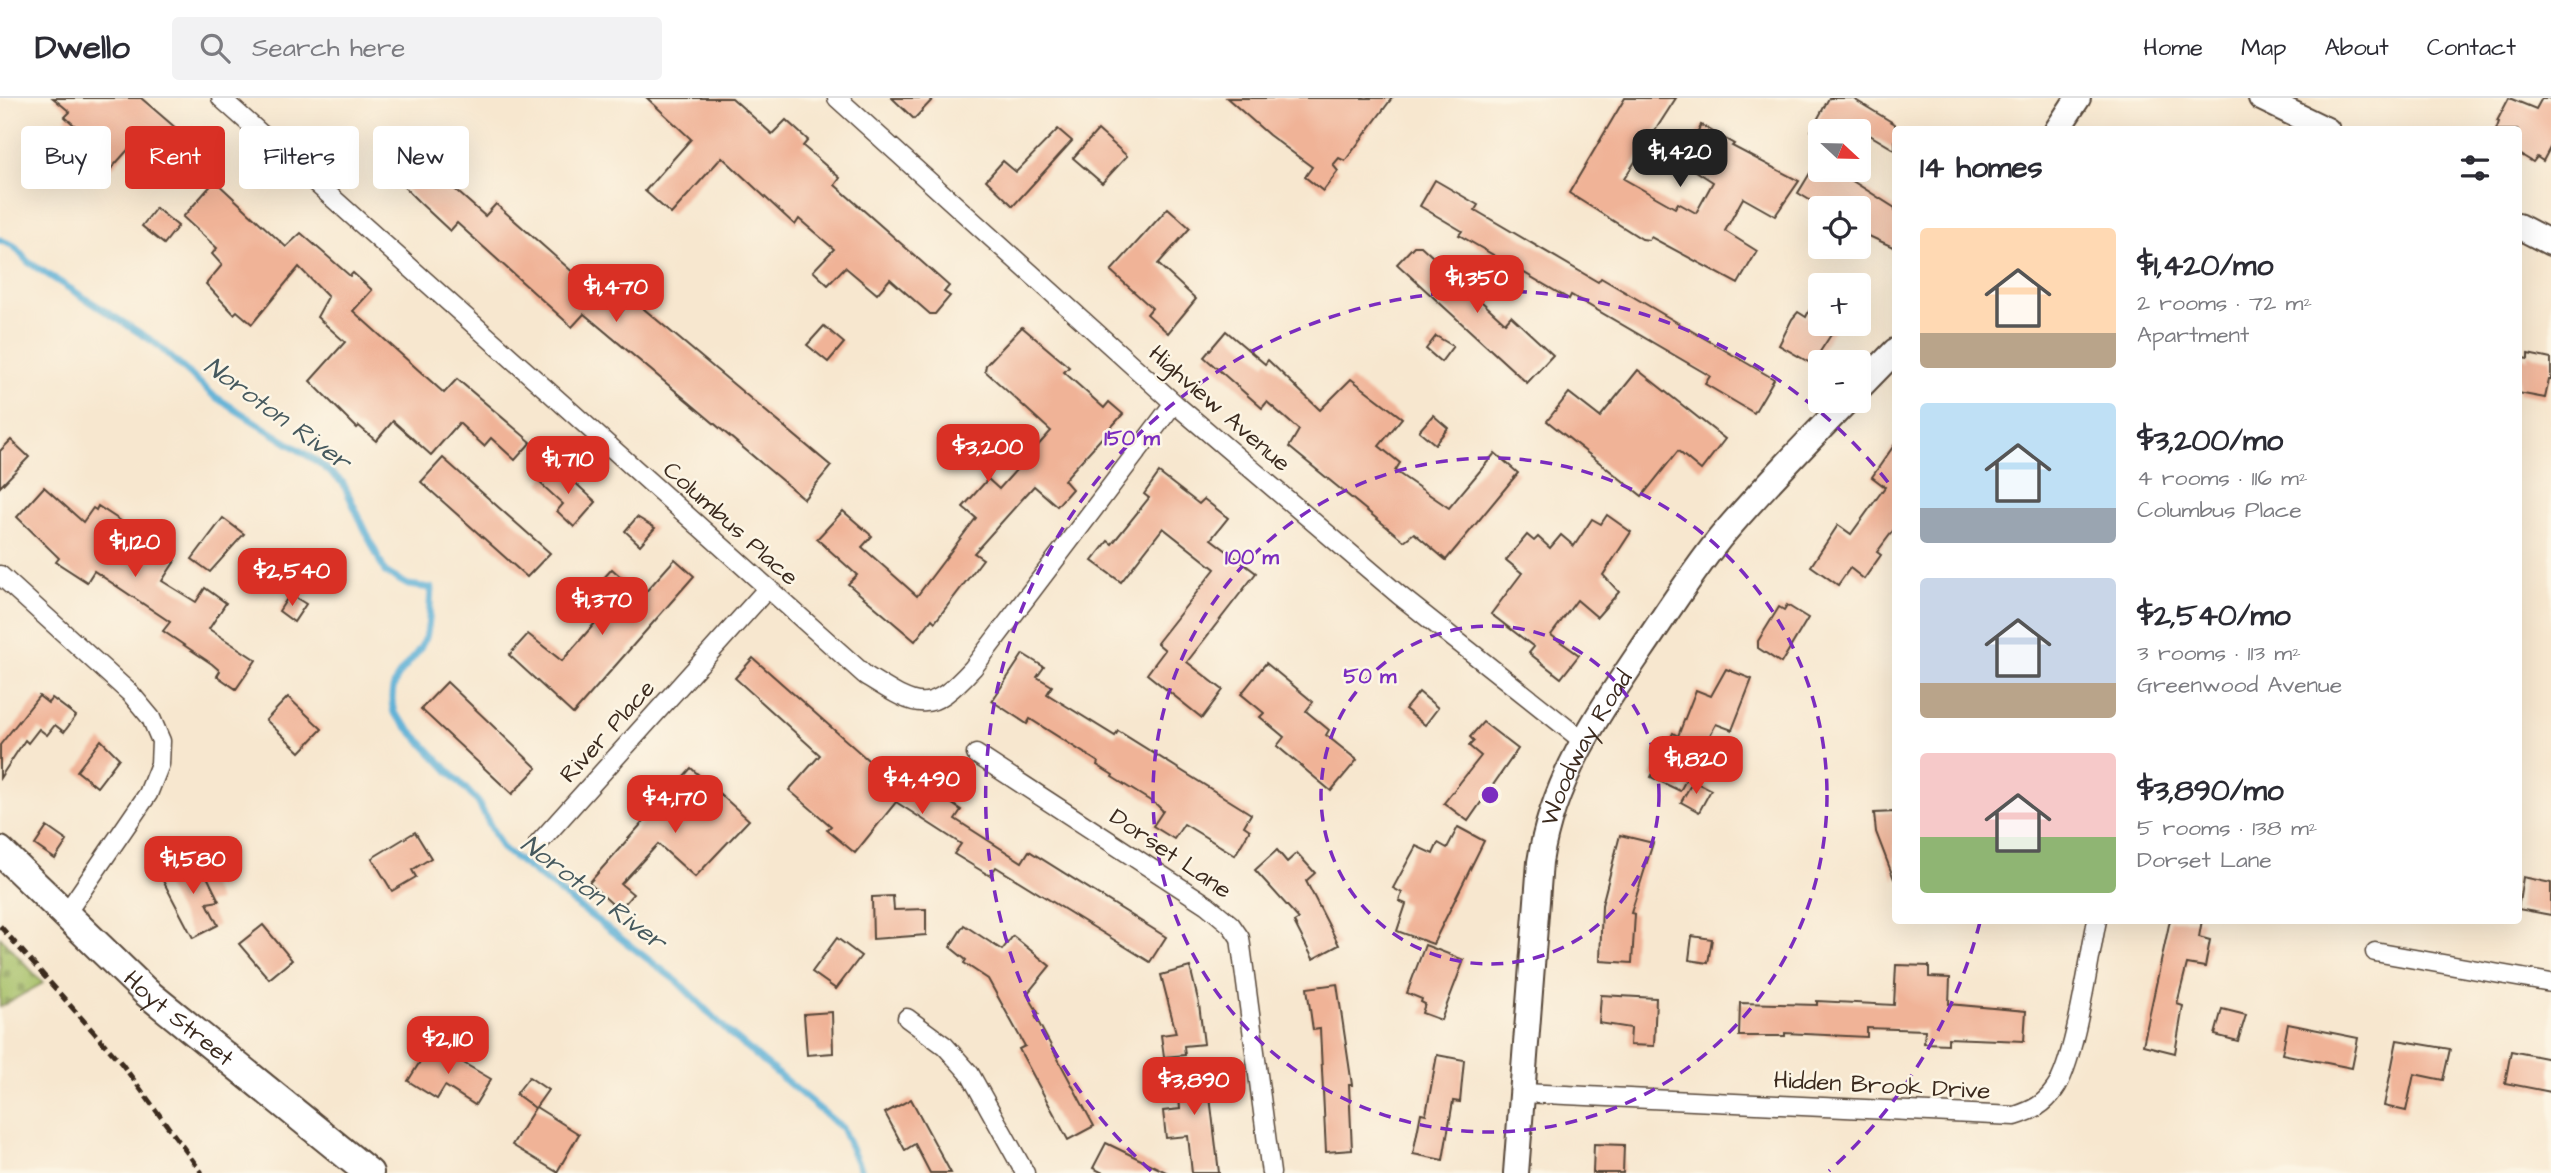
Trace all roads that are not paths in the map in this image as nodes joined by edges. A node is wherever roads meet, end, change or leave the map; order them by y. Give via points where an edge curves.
1 (221, 98) edge
2 (838, 98) edge
3 (2078, 98) edge
4 (2261, 98) edge
5 (2060, 126) edge
6 (2319, 126) edge
7 (2522, 228) edge
8 (2551, 243) edge
9 (1892, 354) edge
10 (1871, 376) edge
11 (1174, 403) junction
12 (1835, 413) edge
13 (0, 575) edge
14 (768, 589) junction
15 (1583, 741) junction
16 (976, 754) dead end
17 (538, 844) dead end
18 (0, 850) edge
19 (65, 915) junction
20 (2096, 924) edge
21 (2375, 952) dead end
22 (2551, 983) edge
23 (906, 1018) dead end
24 (1523, 1093) junction
25 (369, 1173) edge
26 (1025, 1173) edge
27 (1271, 1173) edge
28 (1516, 1173) edge

1 - 14 street, Columbus Place
2 - 11 street, Highview Avenue
3 - 5 street
4 - 6 street
7 - 8 street
9 - 10 street
11 - 14 street, Columbus Place via 973,668 940,700 923,704 905,700 865,676
11 - 15 street, Highview Avenue via 1399,594
12 - 15 street, Woodway Road via 1719,540
13 - 19 street via 131,694 151,718 161,741 160,764 148,794
14 - 17 street, River Place
15 - 24 street, Woodway Road via 1565,775 1542,844
16 - 27 street, Dorset Lane via 1231,925 1240,938
18 - 19 main road, Hoyt Street
19 - 25 main road, Hoyt Street via 146,992
20 - 24 street, Hidden Brook Drive via 2070,1049 2057,1087 2038,1108 2015,1116
21 - 22 street
23 - 26 street via 945,1046 970,1074
24 - 28 street, Woodway Road

